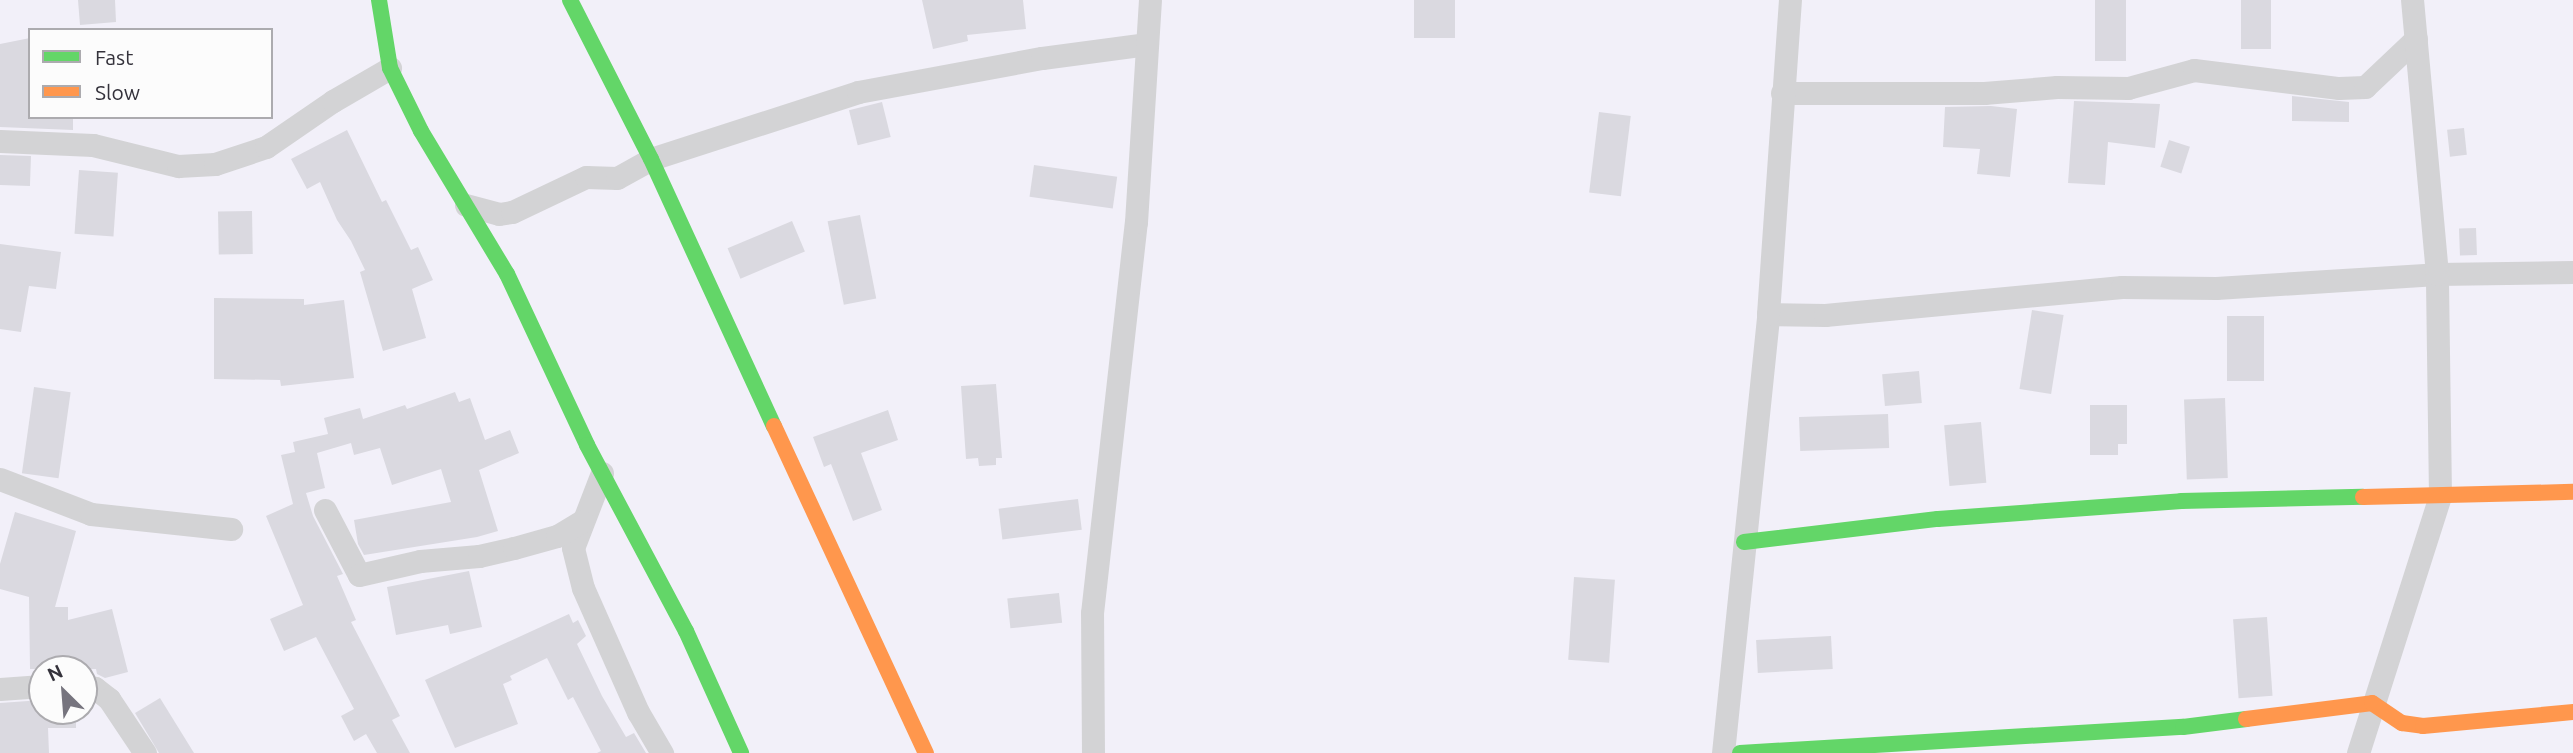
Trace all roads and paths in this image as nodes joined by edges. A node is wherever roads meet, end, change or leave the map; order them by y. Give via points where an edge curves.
1 (379, 0) edge
2 (570, 0) edge
3 (1150, 0) edge
4 (1790, 0) edge
5 (2412, 0) edge
6 (2416, 39) junction
7 (1147, 44) junction
8 (390, 68) junction
9 (1782, 93) junction
10 (0, 141) edge
11 (651, 159) junction
12 (466, 205) junction
13 (2573, 272) edge
14 (2437, 274) junction
15 (1768, 314) junction
16 (602, 473) junction
17 (0, 480) edge
18 (2573, 492) edge
19 (2440, 496) junction
20 (325, 510) dead end
21 (582, 521) junction
22 (231, 529) dead end
23 (1744, 542) junction
24 (28, 687) edge
25 (0, 689) edge
26 (98, 690) edge
27 (2372, 703) junction
28 (2573, 712) edge
29 (145, 753) edge
30 (662, 753) edge
31 (741, 753) edge
32 (926, 753) edge
33 (1093, 753) edge
34 (1723, 753) edge
35 (1740, 753) edge
36 (2358, 753) edge

1 - 8 street
2 - 11 street
3 - 7 street
4 - 9 street
5 - 6 street
6 - 9 street via 2365,87 2339,88 2194,70 2128,88
6 - 14 street
7 - 11 street via 858,92
7 - 33 street via 1136,222 1092,613
8 - 10 street via 266,146 215,164 178,166 93,145
8 - 12 street
9 - 15 street
11 - 12 street via 617,178 586,177 512,212 499,214
11 - 32 street
12 - 16 street via 507,274
13 - 14 street
14 - 15 street via 2216,288 2122,287 1825,315
14 - 19 street
15 - 23 street
16 - 21 street
16 - 31 street via 686,631
17 - 22 street via 91,514
18 - 19 street
19 - 23 street via 2181,501 1938,519
19 - 27 street
20 - 21 street via 359,575 421,561 491,554 557,536
21 - 30 street via 573,548 583,588 638,712
23 - 34 street
24 - 25 street
26 - 29 street via 109,699
27 - 28 street via 2402,723 2423,726
27 - 35 street via 2183,727
27 - 36 street

